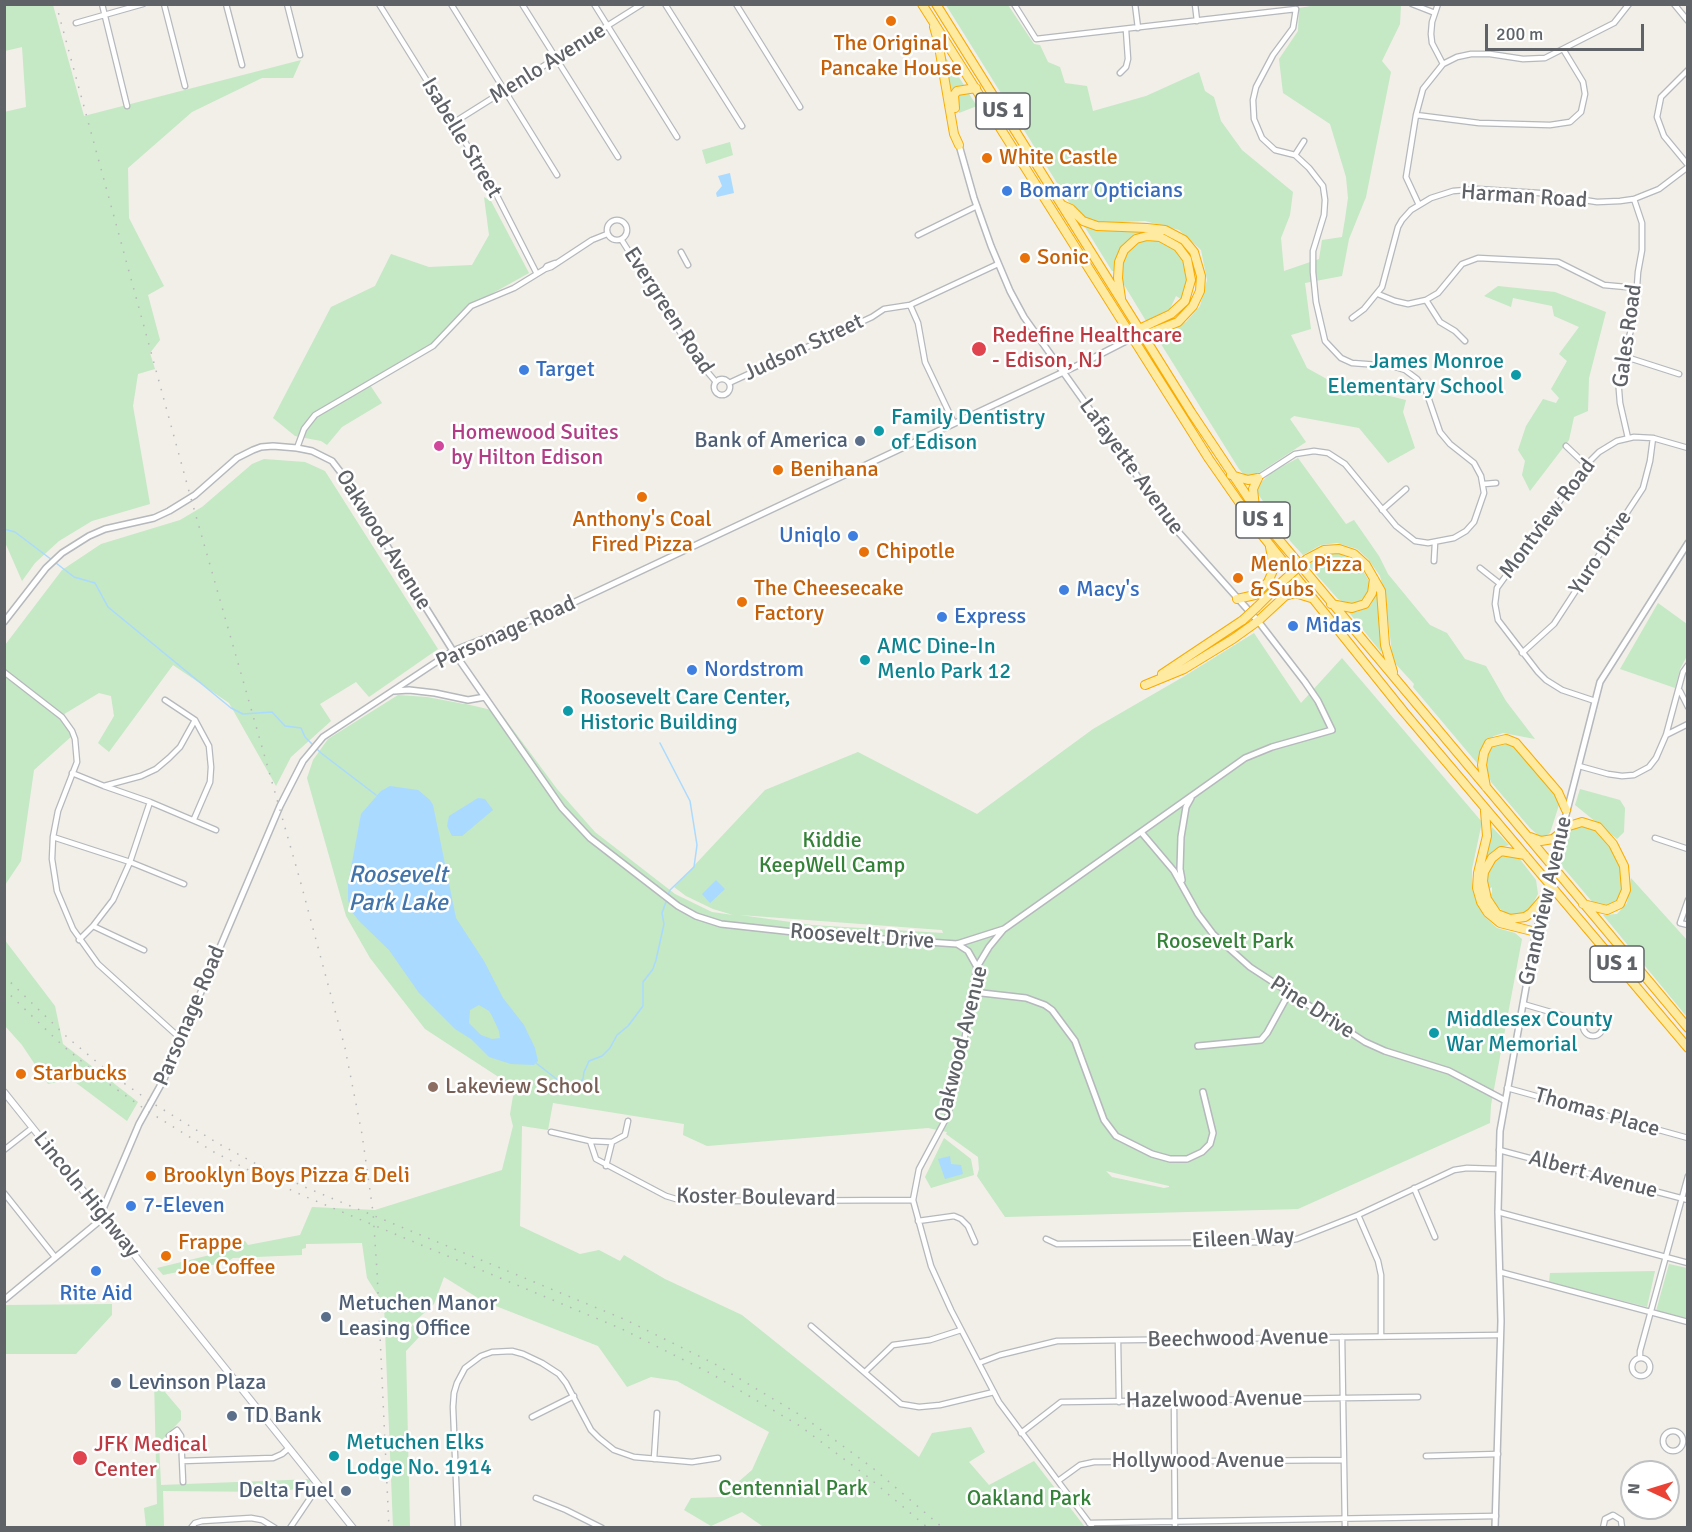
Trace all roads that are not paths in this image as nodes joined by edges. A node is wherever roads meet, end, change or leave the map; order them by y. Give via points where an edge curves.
1 (102, 4) edge
2 (143, 4) edge
3 (164, 4) edge
4 (226, 4) edge
5 (287, 4) edge
6 (379, 4) edge
7 (451, 4) edge
8 (522, 4) edge
9 (594, 4) edge
10 (642, 4) edge
11 (665, 4) edge
12 (736, 4) edge
13 (922, 4) edge
14 (936, 4) edge
15 (1014, 4) edge
16 (1135, 4) edge
17 (1195, 4) edge
18 (1412, 4) edge
19 (1438, 4) edge
20 (1629, 4) edge
21 (1674, 4) edge
22 (1435, 13) junction
23 (105, 15) junction
24 (932, 20) junction
25 (1197, 21) junction
26 (1688, 21) edge
27 (76, 22) dead end
28 (607, 26) junction
29 (1138, 28) junction
30 (1125, 30) junction
31 (1563, 50) junction
32 (300, 55) dead end
33 (556, 59) junction
34 (1443, 64) junction
35 (242, 65) dead end
36 (1688, 70) edge
37 (1120, 73) dead end
38 (1248, 85) dead end
39 (185, 86) dead end
40 (1256, 87) junction
41 (976, 88) junction
42 (505, 90) junction
43 (127, 106) dead end
44 (800, 107) dead end
45 (1416, 115) junction
46 (453, 123) junction
47 (742, 126) dead end
48 (677, 137) dead end
49 (1304, 141) dead end
50 (959, 145) junction
51 (1295, 155) junction
52 (618, 157) dead end
53 (1688, 166) edge
54 (557, 175) dead end
55 (1634, 199) junction
56 (1061, 204) junction
57 (1419, 205) junction
58 (976, 206) junction
59 (607, 234) junction
60 (918, 235) dead end
61 (621, 239) junction
62 (681, 252) dead end
63 (998, 264) junction
64 (688, 265) dead end
65 (537, 274) junction
66 (1637, 288) junction
67 (1378, 294) junction
68 (1426, 300) junction
69 (1122, 302) junction
70 (910, 305) junction
71 (1352, 318) dead end
72 (1139, 329) junction
73 (1144, 337) junction
74 (1132, 338) junction
75 (1465, 341) dead end
76 (1623, 356) junction
77 (1063, 372) junction
78 (1679, 374) dead end
79 (716, 382) junction
80 (729, 383) junction
81 (954, 423) junction
82 (1628, 438) junction
83 (1653, 438) junction
84 (1566, 446) dead end
85 (297, 447) junction
86 (1688, 448) edge
87 (1586, 465) junction
88 (1231, 474) junction
89 (1258, 478) junction
90 (1496, 483) dead end
91 (1484, 484) junction
92 (1406, 489) dead end
93 (1255, 508) junction
94 (1382, 510) junction
95 (1435, 543) junction
96 (1688, 543) edge
97 (1270, 545) junction
98 (1434, 561) dead end
99 (1480, 568) dead end
100 (1374, 579) junction
101 (1499, 583) junction
102 (1312, 598) junction
103 (1237, 599) junction
104 (1331, 604) junction
105 (1258, 621) junction
106 (4, 622) edge
107 (453, 651) junction
108 (1522, 653) junction
109 (1688, 665) edge
110 (4, 672) edge
111 (1403, 689) junction
112 (393, 691) junction
113 (1680, 691) junction
114 (485, 697) junction
115 (165, 700) dead end
116 (1595, 701) junction
117 (1688, 707) edge
118 (195, 720) junction
119 (1688, 724) edge
120 (1332, 730) joint
121 (1666, 735) junction
122 (1579, 766) junction
123 (72, 773) junction
124 (104, 786) junction
125 (1487, 789) junction
126 (1194, 795) junction
127 (150, 802) junction
128 (1485, 809) junction
129 (1566, 810) junction
130 (194, 819) junction
131 (216, 830) dead end
132 (1141, 832) junction
133 (1560, 835) junction
134 (1528, 836) junction
135 (53, 837) junction
136 (1655, 838) dead end
137 (1688, 849) edge
138 (1525, 855) junction
139 (130, 862) junction
140 (1552, 866) junction
141 (1548, 881) junction
142 (184, 884) dead end
143 (1186, 890) junction
144 (1543, 898) junction
145 (1688, 900) edge
146 (1583, 904) junction
147 (1688, 925) edge
148 (93, 926) junction
149 (1004, 928) junction
150 (1536, 932) junction
151 (79, 940) junction
152 (957, 944) junction
153 (144, 950) dead end
154 (977, 967) junction
155 (973, 992) junction
156 (1289, 993) junction
157 (1523, 1004) junction
158 (1584, 1022) junction
159 (1688, 1028) edge
160 (181, 1039) junction
161 (1198, 1046) dead end
162 (1688, 1048) edge
163 (1507, 1088) junction
164 (4, 1092) edge
165 (1203, 1092) dead end
166 (1504, 1100) junction
167 (627, 1121) dead end
168 (32, 1128) junction
169 (551, 1132) dead end
170 (1688, 1138) edge
171 (590, 1141) junction
172 (612, 1142) junction
173 (4, 1150) edge
174 (1498, 1150) junction
175 (606, 1166) junction
176 (1498, 1169) junction
177 (1688, 1176) edge
178 (1414, 1188) junction
179 (4, 1193) edge
180 (1685, 1199) edge
181 (913, 1200) junction
182 (1498, 1212) junction
183 (102, 1214) junction
184 (1358, 1215) junction
185 (918, 1221) junction
186 (1436, 1237) dead end
187 (1046, 1239) dead end
188 (975, 1242) dead end
189 (55, 1257) junction
190 (1666, 1257) junction
191 (1688, 1263) edge
192 (1500, 1272) junction
193 (4, 1300) edge
194 (1651, 1312) junction
195 (1688, 1322) edge
196 (811, 1326) dead end
197 (961, 1330) junction
198 (1500, 1335) junction
199 (1381, 1336) junction
200 (1342, 1337) junction
201 (1118, 1341) junction
202 (1640, 1358) dead end
203 (979, 1363) junction
204 (865, 1372) junction
205 (994, 1392) junction
206 (574, 1396) junction
207 (1418, 1397) dead end
208 (1342, 1399) junction
209 (1119, 1402) junction
210 (1174, 1402) junction
211 (657, 1413) dead end
212 (532, 1417) dead end
213 (1021, 1433) junction
214 (169, 1436) dead end
215 (1685, 1445) edge
216 (288, 1447) junction
217 (1498, 1454) junction
218 (1426, 1456) dead end
219 (718, 1458) dead end
220 (654, 1459) junction
221 (1344, 1460) junction
222 (182, 1461) junction
223 (1175, 1461) junction
224 (183, 1482) dead end
225 (1058, 1482) junction
226 (319, 1485) junction
227 (536, 1498) dead end
228 (1496, 1516) junction
229 (1345, 1519) junction
230 (1175, 1524) edge
231 (593, 1525) edge
232 (1091, 1525) edge
233 (191, 1527) edge
234 (275, 1527) edge
235 (290, 1527) edge
236 (353, 1527) edge
237 (458, 1527) edge
238 (602, 1527) edge
239 (1345, 1527) edge
240 (1495, 1527) edge
241 (1603, 1527) edge
242 (1622, 1527) edge

1 - 23 street
2 - 23 street
3 - 39 street
4 - 35 street
5 - 32 street
6 - 46 street, Isabelle Street
7 - 42 street
8 - 33 street
9 - 28 street
10 - 28 street, Menlo Avenue
11 - 47 street
12 - 44 street
13 - 24 highway, US 1
14 - 56 highway, US 1
15 - 30 street via 1036,39
16 - 29 street
17 - 25 street
18 - 22 street
19 - 22 street
20 - 31 street via 1614,23
21 - 26 street
22 - 34 street via 1432,43
23 - 27 street
23 - 43 street
24 - 41 highway, US 1
24 - 50 highway
25 - 29 street
25 - 40 street via 1296,9 1293,28
28 - 33 street, Menlo Avenue
28 - 48 street
29 - 30 street
30 - 37 street via 1128,58
31 - 34 street via 1545,58 1523,59 1471,54
31 - 45 street via 1583,82 1585,94 1581,112 1570,122 1479,123
33 - 42 street, Menlo Avenue
33 - 52 street
34 - 45 street via 1423,89
36 - 53 street via 1661,97 1657,117 1664,136
38 - 40 street
40 - 51 street via 1254,119 1262,138 1275,150
41 - 50 highway via 961,89 954,95
41 - 74 highway, US 1
42 - 46 street, Menlo Avenue
42 - 54 street
45 - 57 street via 1406,177
46 - 65 street, Isabelle Street via 490,182
49 - 51 street
50 - 58 street, Lafayette Avenue
51 - 91 street via 1323,186 1324,215 1313,251 1313,272 1325,340 1341,358 1352,363 1392,366 1417,379 1426,391 1440,432 1474,463
53 - 55 street, Harman Road via 1659,189
55 - 57 street, Harman Road via 1597,202 1478,189 1439,195
55 - 66 street, Gales Road via 1643,237
56 - 69 highway, US 1
56 - 73 highway via 1090,224 1172,233 1194,252 1202,276 1197,298 1178,322
57 - 67 street, Harman Road via 1398,227
58 - 60 street
58 - 63 street, Lafayette Avenue
59 - 61 street, Evergreen Road
59 - 61 street, Evergreen Road via 611,221 621,220 627,231
59 - 65 street, Evergreen Road
61 - 79 street, Evergreen Road via 699,362
62 - 64 street
63 - 70 street, Judson Street
63 - 77 street, Lafayette Avenue via 1016,305
65 - 85 street, Evergreen Road via 471,306 433,346 315,416
66 - 68 street via 1605,285 1558,262 1478,258 1462,264 1438,293
66 - 76 street, Gales Road via 1634,321
67 - 68 street via 1408,304
67 - 71 street, Harman Road
68 - 75 street via 1440,322
69 - 72 highway, US 1
69 - 72 highway via 1117,268 1127,246 1139,238 1154,236 1178,247 1191,272 1188,295 1177,310
70 - 80 street, Judson Street via 880,312
70 - 81 street via 918,323 925,362
72 - 73 highway, US 1
72 - 74 street, Parsonage Road
73 - 74 highway
73 - 88 highway, US 1
74 - 77 street, Parsonage Road
74 - 97 highway, US 1 via 1209,459
76 - 78 street
76 - 82 street, Gales Road via 1618,391
77 - 81 street, Parsonage Road
77 - 103 street, Lafayette Avenue via 1172,525
79 - 80 street, Evergreen Road via 723,379
79 - 80 street, Evergreen Road via 715,389 720,394 729,391
81 - 107 street, Parsonage Road via 552,613
82 - 83 street, Montview Road
82 - 87 street, Montview Road via 1609,445
83 - 86 street, Montview Road
83 - 108 street, Yuro Drive via 1643,488 1554,624
84 - 87 street
85 - 106 street via 261,447 245,453 169,512 89,536 46,568
85 - 107 street, Oakwood Avenue via 326,456 336,466
87 - 101 street, Montview Road
88 - 89 highway via 1248,480
88 - 93 highway, US 1
89 - 93 highway via 1253,489
89 - 94 street via 1295,454 1328,453 1345,464
90 - 91 street
91 - 95 street via 1474,522 1454,538
92 - 94 street
93 - 104 highway, US 1
94 - 95 street via 1415,541
95 - 98 street
96 - 116 street, Grandview Avenue via 1604,675
97 - 102 highway, US 1
97 - 103 highway via 1274,568 1268,582 1255,595
99 - 101 street
100 - 104 highway via 1365,604 1353,608
100 - 105 highway, bridge via 1362,560 1346,551 1324,550 1307,559 1243,620 1145,685 1184,669
100 - 111 highway via 1381,591 1389,664
101 - 108 street, Montview Road via 1495,613
102 - 105 highway via 1289,594
102 - 128 highway, US 1
103 - 105 street, Lafayette Avenue
104 - 111 highway, US 1
105 - 120 street, Lafayette Avenue via 1318,701
107 - 112 street, Parsonage Road
107 - 114 street, Roosevelt Drive
108 - 116 street, Montview Road via 1555,686
109 - 113 street
110 - 123 street via 69,726 77,749
111 - 125 highway, US 1
112 - 114 street via 468,700
112 - 160 street, Parsonage Road via 332,731 314,746 300,766
113 - 117 street
113 - 121 street
114 - 152 street, Roosevelt Drive via 575,824 670,901 696,916 721,924 812,934
115 - 118 street
116 - 122 street, Grandview Avenue
118 - 124 street via 180,747 156,769
118 - 130 street via 209,746 211,766 208,789
119 - 121 street
120 - 126 street, Roosevelt Drive via 1255,753
121 - 122 street via 1656,758 1634,776
122 - 129 street, Grandview Avenue
123 - 124 street
123 - 135 street
124 - 127 street
125 - 129 highway via 1484,753 1490,743 1506,739 1516,743 1558,792
125 - 134 highway, US 1
126 - 132 street, Roosevelt Drive
126 - 143 street via 1186,807 1181,837 1180,869
127 - 130 street
127 - 139 street
128 - 138 highway, US 1
128 - 150 highway via 1487,836 1478,881 1481,902 1500,923
129 - 133 street, Grandview Avenue
130 - 131 street
132 - 143 street, Pine Drive
132 - 149 street, Roosevelt Drive
133 - 134 highway via 1540,841
133 - 140 street, Grandview Avenue
133 - 146 highway via 1569,826 1582,822 1598,828 1613,844 1624,866 1626,890 1620,904 1607,910
134 - 140 highway, US 1
135 - 139 street
135 - 151 street via 55,883
136 - 137 street
138 - 141 highway, US 1
138 - 144 highway via 1501,851 1492,858 1484,872 1486,899 1497,914 1510,919 1525,917
139 - 142 street
139 - 148 street via 113,900
140 - 141 street, Grandview Avenue
140 - 146 highway, US 1
141 - 144 street, Grandview Avenue
141 - 162 highway, US 1
143 - 156 street, Pine Drive via 1221,943
144 - 150 street, Grandview Avenue
145 - 147 street via 1680,922
146 - 159 highway, US 1
148 - 151 street
148 - 153 street
149 - 152 street, Roosevelt Drive
149 - 154 street, Oakwood Avenue
150 - 157 street, Grandview Avenue
151 - 160 street via 98,964
152 - 154 street via 968,951
154 - 155 street, Oakwood Avenue
155 - 165 street via 1026,998 1052,1010 1075,1041 1109,1128 1124,1141 1152,1154 1179,1160 1207,1148 1213,1133
155 - 181 street, Oakwood Avenue via 948,1115 920,1169
156 - 161 street via 1261,1040
156 - 166 street, Pine Drive via 1385,1051 1449,1071
157 - 158 street
157 - 163 street, Grandview Avenue
158 - 158 street via 1589,1035 1596,1036 1602,1031 1598,1018 1590,1017
160 - 183 street, Parsonage Road via 139,1124
163 - 166 street, Grandview Avenue
163 - 170 street, Thomas Place
164 - 168 main road, Lincoln Highway
166 - 174 street, Grandview Avenue
167 - 172 street via 625,1135
168 - 173 street
168 - 183 main road, Lincoln Highway
169 - 171 street
171 - 172 street
171 - 175 street via 596,1159
172 - 175 street
174 - 176 street, Grandview Avenue
174 - 180 street, Albert Avenue
175 - 181 street, Koster Boulevard via 666,1196 686,1200
176 - 178 street, Eileen Way via 1454,1170
176 - 182 street, Grandview Avenue
177 - 180 street
178 - 184 street, Eileen Way
178 - 186 street
179 - 189 street
180 - 190 street
181 - 185 street, Oakwood Avenue
182 - 190 street
182 - 192 street, Grandview Avenue
183 - 189 street via 97,1224
183 - 216 main road, Lincoln Highway
184 - 187 street, Eileen Way via 1297,1239 1278,1242 1057,1244
184 - 199 street via 1381,1275
185 - 188 street via 954,1216 968,1226
185 - 197 street, Oakwood Avenue via 931,1266
189 - 193 street
190 - 191 street
190 - 194 street
192 - 194 street
192 - 198 street, Grandview Avenue
194 - 195 street
194 - 202 street
196 - 204 street
197 - 203 street, Oakwood Avenue
197 - 204 street via 930,1340 893,1345
198 - 199 street, Beechwood Avenue
198 - 217 street, Grandview Avenue
199 - 200 street, Beechwood Avenue
200 - 201 street, Beechwood Avenue
200 - 208 street
201 - 203 street, Beechwood Avenue via 1049,1342
201 - 209 street
203 - 205 street, Oakwood Avenue
204 - 205 street via 892,1399 908,1406 940,1405
205 - 213 street, Oakwood Avenue
206 - 212 street
206 - 220 street via 591,1430 606,1445 623,1454
206 - 237 street via 559,1374 512,1351 492,1352 465,1368 457,1383 453,1407
207 - 208 street, Hazelwood Avenue
208 - 210 street, Hazelwood Avenue
208 - 221 street
209 - 210 street, Hazelwood Avenue
209 - 213 street, Hazelwood Avenue via 1061,1402
210 - 223 street
211 - 220 street
213 - 225 street, Oakwood Avenue
214 - 222 street via 177,1430 181,1436
215 - 215 street via 1677,1432 1669,1432 1664,1438 1669,1449
216 - 222 street via 273,1458
216 - 226 main road, Lincoln Highway
217 - 218 street
217 - 228 street, Grandview Avenue
219 - 220 street via 692,1462
221 - 223 street, Hollywood Avenue
221 - 229 street
222 - 224 street
223 - 225 street, Hollywood Avenue via 1087,1463
223 - 230 street
225 - 232 street, Oakwood Avenue
226 - 235 street
226 - 236 main road, Lincoln Highway
227 - 231 street
228 - 229 street
228 - 240 street, Grandview Avenue
229 - 230 street
229 - 239 street
230 - 232 street
231 - 238 street
233 - 234 street via 202,1521 251,1518
241 - 242 street via 1605,1519 1613,1515 1621,1520

